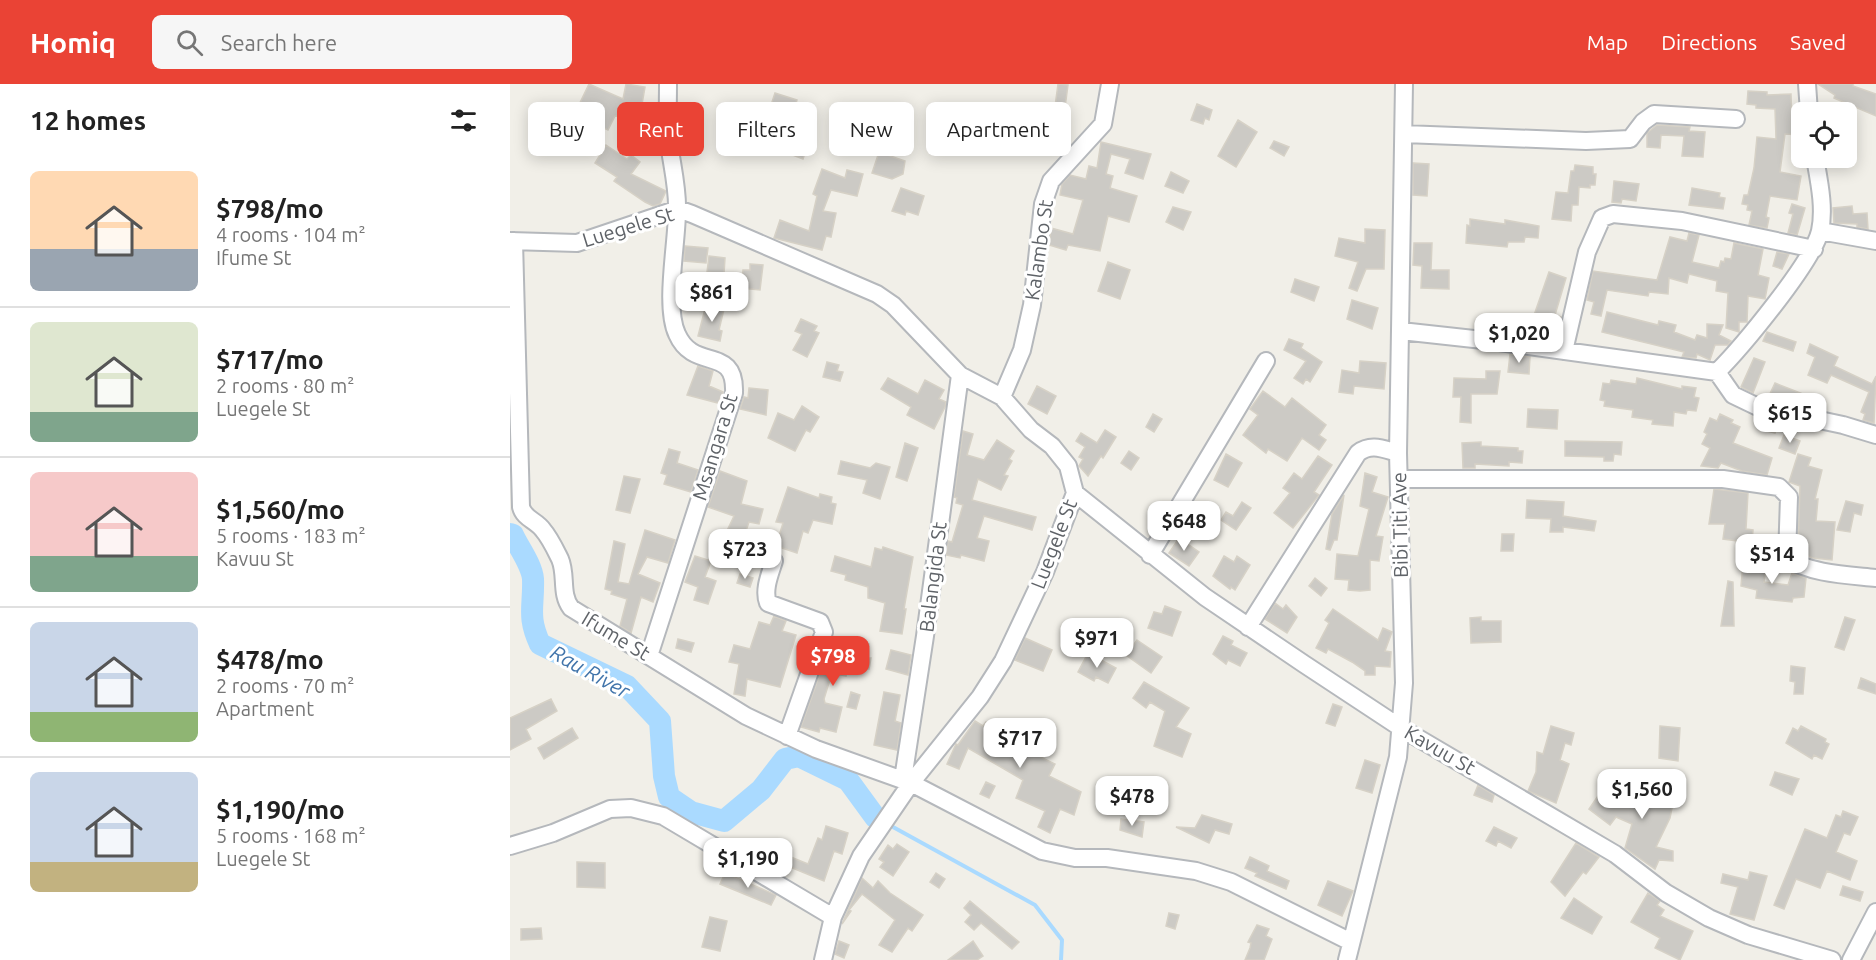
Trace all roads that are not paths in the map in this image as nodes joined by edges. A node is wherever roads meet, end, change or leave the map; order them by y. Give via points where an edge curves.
1 (668, 84) edge
2 (1110, 84) edge
3 (1404, 84) edge
4 (1807, 84) edge
5 (1808, 102) edge
6 (1736, 119) dead end
7 (1404, 134) junction
8 (1816, 168) edge
9 (678, 209) junction
10 (1820, 231) junction
11 (512, 241) edge
12 (1876, 241) edge
13 (1814, 249) junction
14 (1401, 331) junction
15 (1564, 351) junction
16 (1266, 362) dead end
17 (1717, 372) junction
18 (960, 375) junction
19 (1002, 398) junction
20 (1876, 435) edge
21 (1398, 453) junction
22 (1399, 479) junction
23 (1075, 493) junction
24 (1150, 555) junction
25 (774, 561) dead end
26 (1876, 578) edge
27 (1248, 627) junction
28 (649, 656) junction
29 (1401, 728) junction
30 (787, 736) junction
31 (907, 781) junction
32 (510, 846) edge
33 (1876, 912) edge
34 (833, 917) junction
35 (1352, 942) junction
36 (823, 960) edge
37 (1347, 960) edge
38 (1832, 960) edge
39 (1851, 960) edge

1 - 9 street, Msangara St via 669,140
2 - 19 street, Kalambo St via 1103,124 1051,180 1022,350
3 - 7 street, Bibi Titi Ave
4 - 5 street
6 - 7 street via 1654,114 1630,139 1586,141
7 - 14 street, Bibi Titi Ave
8 - 10 street
9 - 11 street, Luegele St via 577,243
9 - 18 street, Luegele St via 877,294 893,305
9 - 28 street, Msangara St via 672,315 677,334 686,348 699,357 732,370 734,393
10 - 12 street
10 - 13 street
11 - 28 street, Ifume St via 522,513 544,531 560,559 564,594 571,609
13 - 15 street via 1682,221 1613,214 1602,218 1587,252
13 - 17 street via 1738,351
14 - 15 street
14 - 21 street, Bibi Titi Ave
15 - 17 street
16 - 24 street
17 - 20 street via 1733,394 1758,407
18 - 19 street, Luegele St
18 - 31 street, Balangida St
19 - 23 street, Luegele St via 1068,466
21 - 22 street, Bibi Titi Ave
21 - 27 street via 1374,447 1358,453
22 - 26 street via 1723,479 1779,487 1789,497 1786,558 1814,568
22 - 29 street, Bibi Titi Ave via 1404,683
23 - 24 street, Kavuu St
23 - 31 street, Luegele St via 1045,572 1003,662 980,697
24 - 27 street, Kavuu St
25 - 30 street via 768,603 820,622 824,632
27 - 29 street, Kavuu St
28 - 30 street, Ifume St via 746,716
29 - 35 street, Bibi Titi Ave via 1398,758
29 - 38 street, Kavuu St via 1615,854 1709,918 1748,935
30 - 31 street, Ifume St
31 - 34 street, Luegele St via 861,856
31 - 35 street, Ifume St via 1042,851 1196,871 1231,882
32 - 34 street via 610,809 631,808 663,816
33 - 39 street
34 - 36 street, Luegele St
35 - 37 street, Bibi Titi Ave

